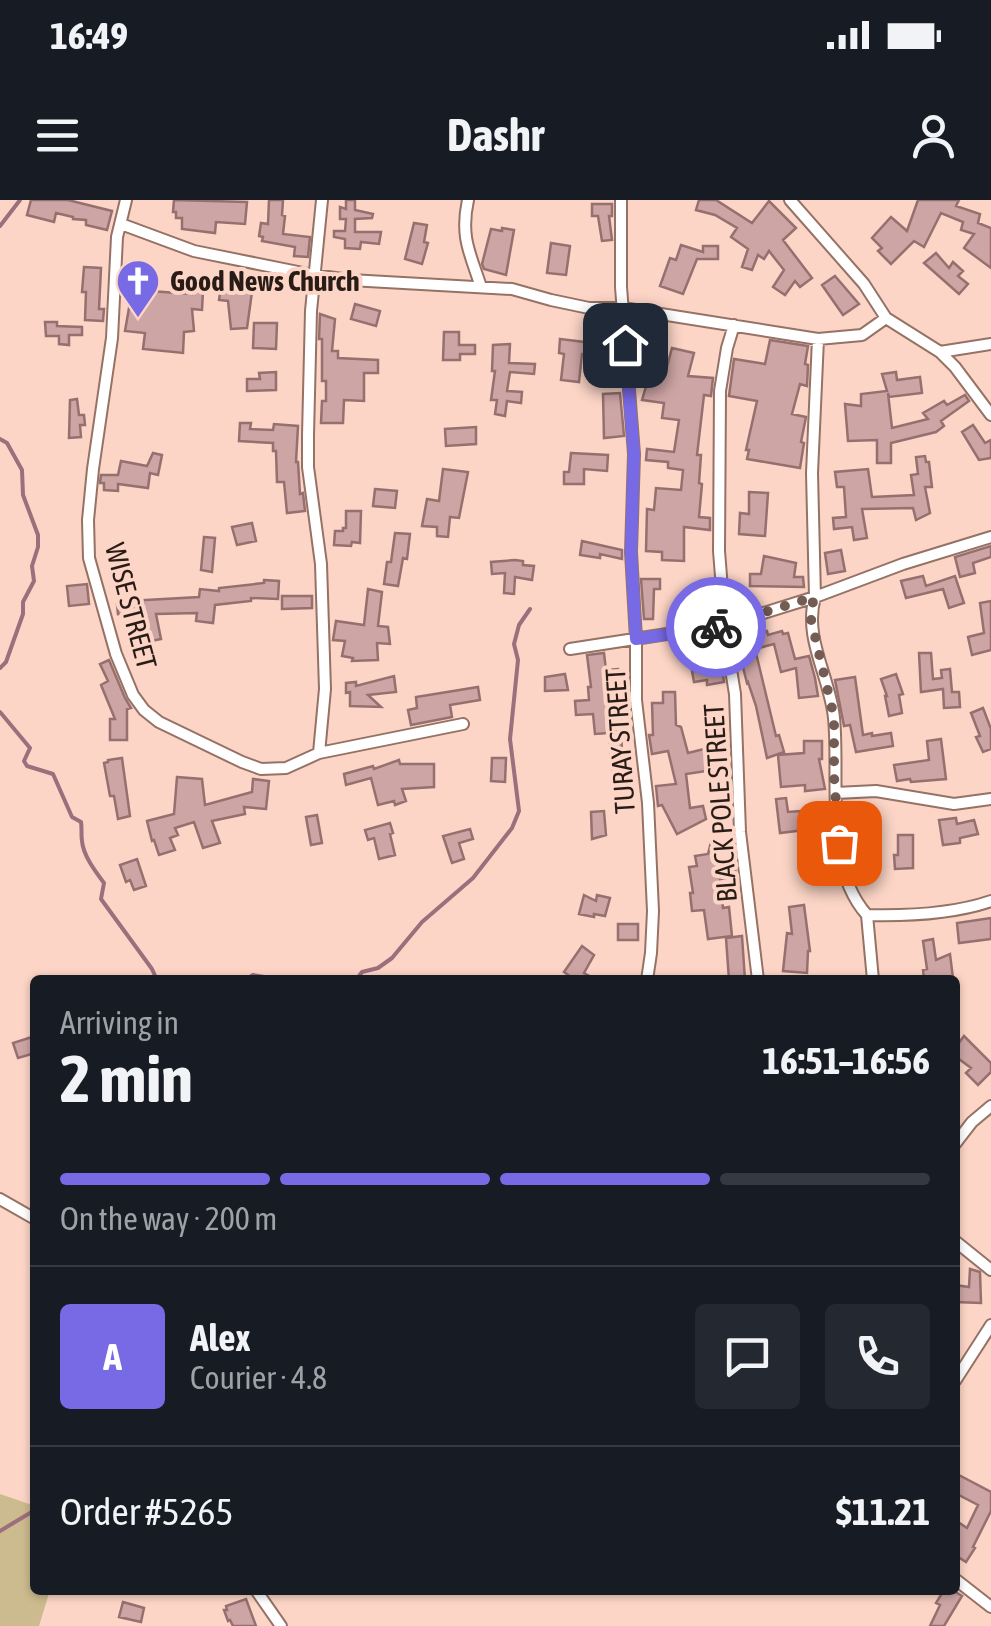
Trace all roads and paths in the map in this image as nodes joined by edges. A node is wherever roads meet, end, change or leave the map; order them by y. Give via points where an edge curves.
1 (126, 200) edge
2 (322, 200) edge
3 (468, 200) edge
4 (622, 200) edge
5 (790, 200) edge
6 (121, 224) junction
7 (313, 275) junction
8 (481, 287) junction
9 (623, 308) junction
10 (886, 318) junction
11 (734, 325) junction
12 (818, 339) junction
13 (991, 344) edge
14 (940, 352) junction
15 (991, 415) edge
16 (991, 537) edge
17 (814, 597) junction
18 (725, 626) junction
19 (636, 639) junction
20 (570, 649) dead end
21 (464, 724) dead end
22 (319, 753) junction
23 (836, 793) junction
24 (991, 799) edge
25 (991, 901) edge
26 (867, 915) junction
27 (648, 975) edge
28 (757, 975) edge
29 (873, 975) edge
30 (991, 1106) edge
31 (960, 1138) edge
32 (0, 1199) edge
33 (30, 1215) edge
34 (960, 1244) edge
35 (991, 1270) edge
36 (991, 1325) edge
37 (960, 1373) edge
38 (960, 1583) edge
39 (991, 1588) edge
40 (259, 1595) edge
41 (987, 1604) edge
42 (281, 1626) edge

1 - 6 street, WISE STREET
2 - 7 street
3 - 8 street via 464,238
4 - 9 street, TURAY STREET
5 - 10 street
6 - 7 street via 194,251
6 - 22 street, WISE STREET via 88,520 89,558 116,654 144,710 185,736 261,769 286,768
7 - 8 street
7 - 22 street via 308,467 321,564
8 - 9 street
9 - 11 street
9 - 19 street, TURAY STREET via 634,454
10 - 12 street via 862,336
10 - 14 street
11 - 12 street
11 - 18 street, BLACK POLE STREET via 720,391
12 - 17 street
13 - 14 street
14 - 15 street
16 - 17 street
17 - 18 street
17 - 23 street via 810,615 834,717
18 - 19 street
18 - 28 street, BLACK POLE STREET
19 - 20 street
19 - 27 street, TURAY STREET via 653,910
21 - 22 street, WISE STREET
23 - 24 street via 895,793 954,804
23 - 26 street via 842,865
25 - 26 street
26 - 29 street
30 - 31 street
32 - 33 street
34 - 35 street
36 - 37 street
38 - 41 street
39 - 41 street
40 - 42 street

